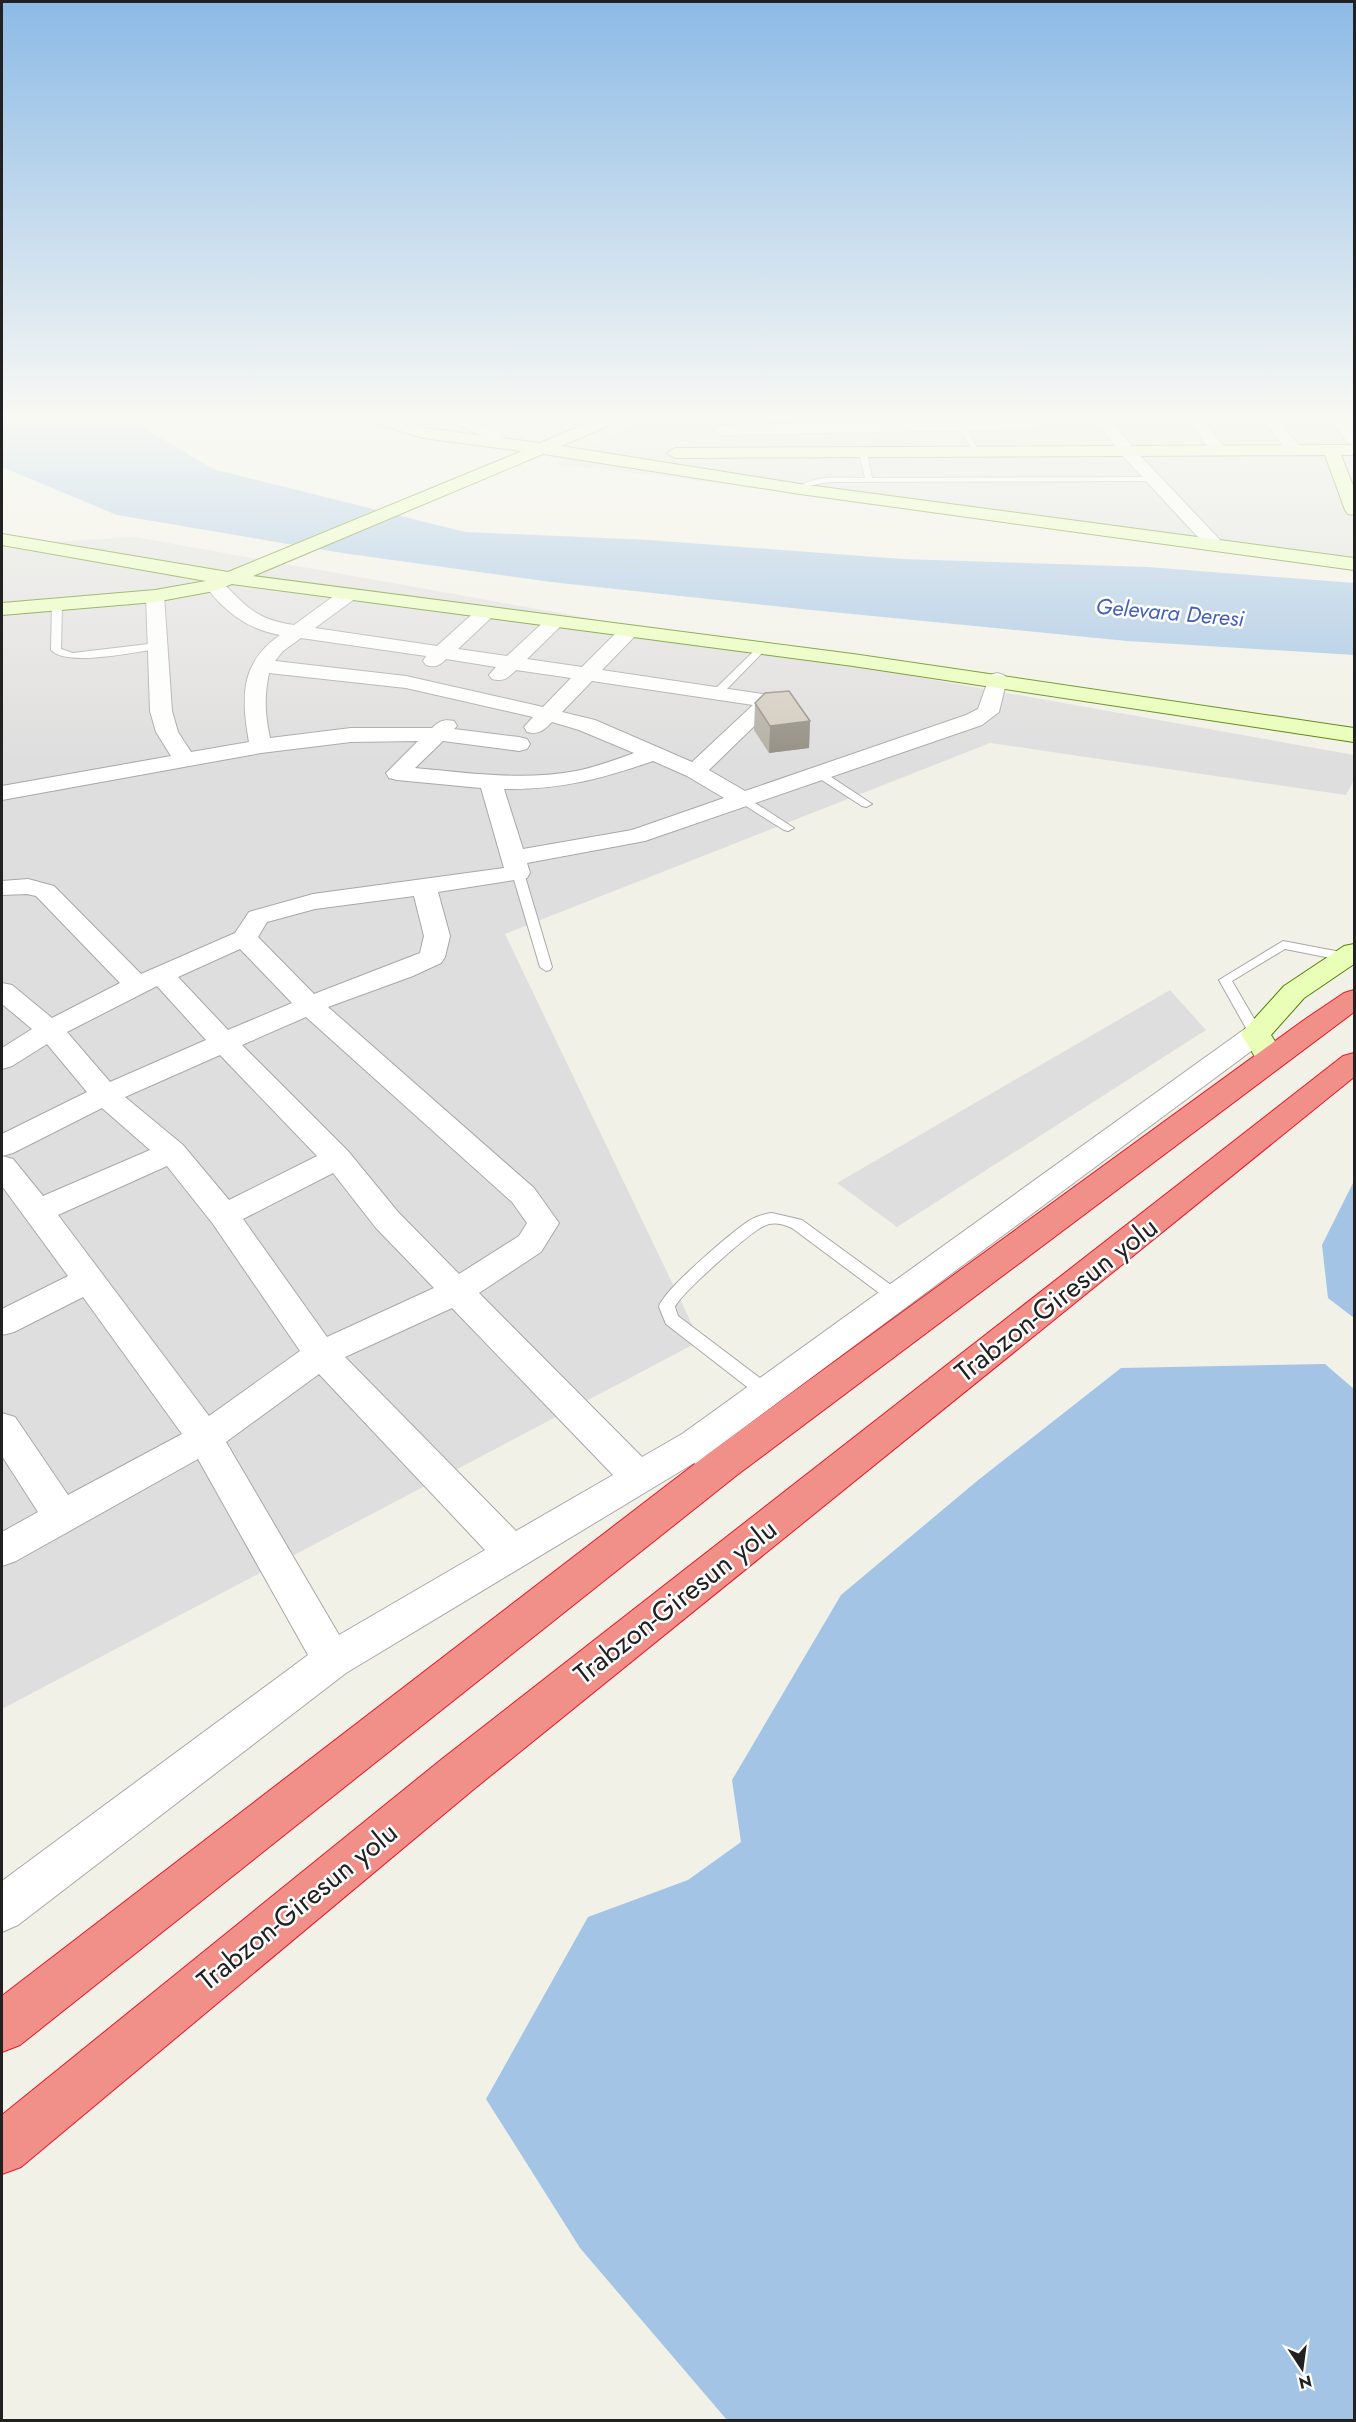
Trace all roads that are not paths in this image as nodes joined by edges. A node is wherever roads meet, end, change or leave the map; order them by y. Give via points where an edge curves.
1 (338, 534) edge
2 (1129, 534) edge
3 (1205, 534) edge
4 (2, 539) edge
5 (1216, 546) junction
6 (1354, 564) edge
7 (223, 582) junction
8 (349, 594) junction
9 (155, 596) junction
10 (57, 603) junction
11 (3, 607) edge
12 (486, 612) junction
13 (556, 621) junction
14 (297, 632) junction
15 (628, 632) junction
16 (157, 646) junction
17 (761, 649) junction
18 (445, 652) junction
19 (510, 664) junction
20 (261, 666) junction
21 (586, 674) junction
22 (997, 679) junction
23 (406, 682) junction
24 (717, 693) junction
25 (474, 698) junction
26 (547, 714) junction
27 (438, 734) junction
28 (1354, 735) edge
29 (519, 744) junction
30 (261, 746) junction
31 (652, 754) junction
32 (184, 759) junction
33 (695, 771) junction
34 (818, 773) junction
35 (490, 780) junction
36 (4, 789) edge
37 (742, 799) junction
38 (866, 804) dead end
39 (788, 828) dead end
40 (515, 865) junction
41 (424, 887) junction
42 (2, 888) edge
43 (244, 938) junction
44 (1350, 954) edge
45 (546, 967) dead end
46 (149, 980) junction
47 (2, 991) edge
48 (1354, 999) edge
49 (309, 1005) junction
50 (50, 1030) junction
51 (224, 1043) junction
52 (1263, 1047) junction
53 (2, 1060) edge
54 (1354, 1062) edge
55 (105, 1095) junction
56 (2, 1146) edge
57 (172, 1152) junction
58 (337, 1158) junction
59 (2, 1166) edge
60 (38, 1211) junction
61 (224, 1216) junction
62 (89, 1280) junction
63 (456, 1292) junction
64 (896, 1297) junction
65 (2, 1323) edge
66 (321, 1354) junction
67 (766, 1392) junction
68 (2, 1427) edge
69 (205, 1438) junction
70 (709, 1454) junction
71 (638, 1477) junction
72 (62, 1517) junction
73 (2, 1550) edge
74 (511, 1552) junction
75 (332, 1660) junction
76 (2, 1909) edge
77 (2, 2027) edge
78 (2, 2148) edge

1 - 7 street
2 - 5 street
3 - 5 street
4 - 7 street
5 - 6 street
7 - 8 street
7 - 9 street
7 - 14 street via 256,623
8 - 12 street
8 - 14 street
9 - 10 street
9 - 16 street
10 - 11 street
10 - 16 lane via 56,650 61,654
12 - 13 street
12 - 18 street
13 - 15 street
13 - 19 street
14 - 18 street
14 - 20 street via 276,647
15 - 17 street
15 - 21 street
16 - 32 street via 161,711 167,732
17 - 22 street
17 - 24 lane
18 - 19 street
18 - 23 street
19 - 21 street
19 - 25 street
20 - 23 street
20 - 30 street via 254,693
21 - 24 street
21 - 26 street
22 - 28 street
22 - 34 street via 988,712 974,720
23 - 25 street
24 - 33 street via 769,701
25 - 26 street
25 - 27 street
26 - 29 street
26 - 31 street via 587,725
27 - 29 street
27 - 30 street via 351,735
27 - 35 street via 396,773
29 - 35 street
30 - 32 street
31 - 33 street
31 - 35 street via 570,779 511,783
32 - 36 street
33 - 37 street
34 - 37 street
34 - 38 lane
35 - 40 street
37 - 39 lane
37 - 40 street via 637,836
40 - 41 street
40 - 45 lane
41 - 43 street via 313,902 258,917
41 - 49 street via 436,936 432,957
42 - 46 street via 28,886 45,891
43 - 46 street
43 - 49 street
44 - 52 street via 1294,992
44 - 52 lane via 1283,945 1226,980
46 - 50 street
46 - 51 street
47 - 50 street
48 - 52 highway via 1314,1026
49 - 51 street
49 - 63 street via 523,1195 543,1223 530,1244
50 - 53 street
50 - 55 street
51 - 55 street
51 - 58 street
52 - 64 street
52 - 70 highway
54 - 78 highway, Trabzon-Giresun yolu via 458,1774
55 - 56 street
55 - 57 street
57 - 60 street
57 - 61 street
58 - 61 street
58 - 63 street via 387,1220
59 - 60 street
60 - 62 street
61 - 66 street
62 - 65 street
62 - 69 street
63 - 66 street
63 - 71 street
64 - 67 street
64 - 67 lane via 797,1224 781,1219 758,1222 669,1301 668,1310 672,1320
66 - 69 street
66 - 74 street
67 - 70 street
68 - 72 street
69 - 72 street
69 - 75 street
70 - 71 street
70 - 77 highway
71 - 74 street
72 - 73 street
74 - 75 street
75 - 76 street

